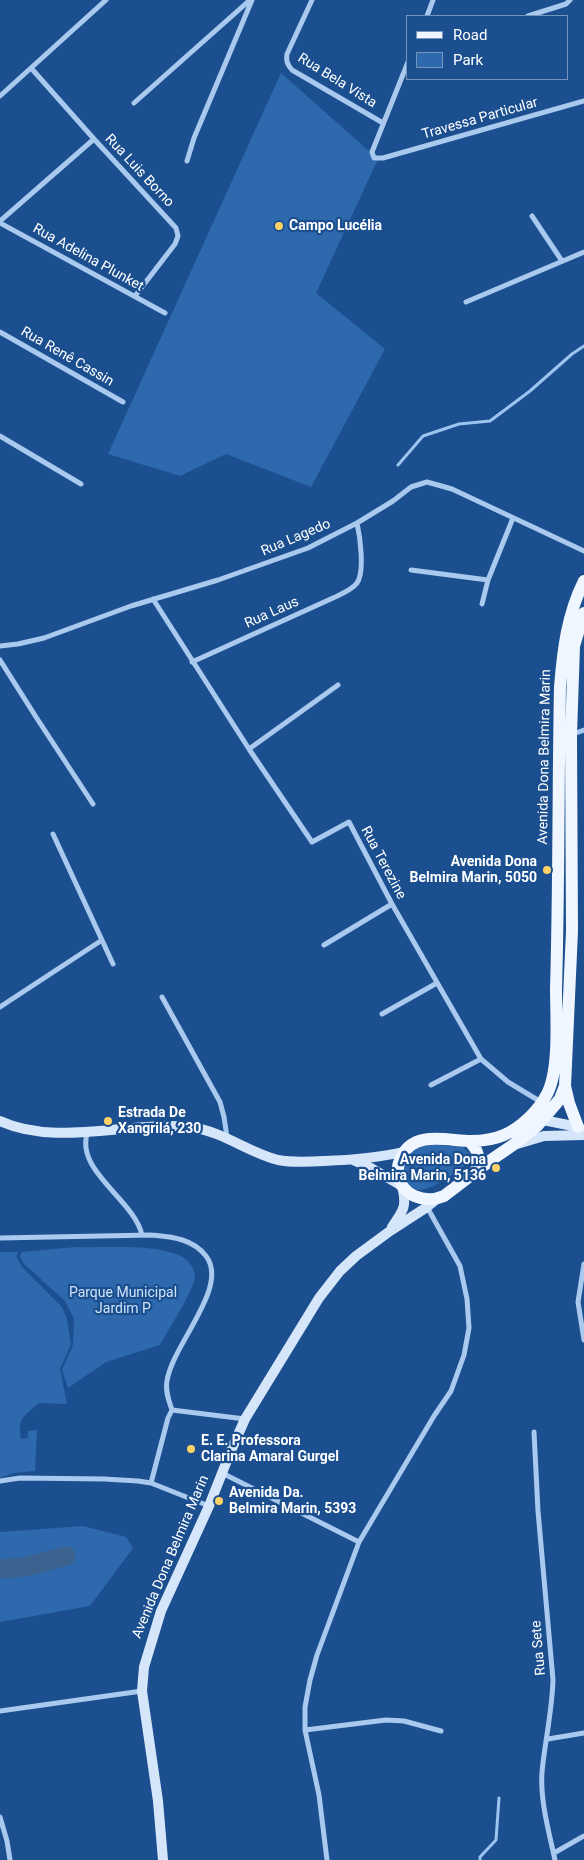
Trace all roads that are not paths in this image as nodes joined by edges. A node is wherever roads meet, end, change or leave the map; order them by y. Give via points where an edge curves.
1 (106, 0) edge
2 (251, 0) edge
3 (312, 0) edge
4 (434, 0) edge
5 (570, 0) edge
6 (427, 15) edge
7 (531, 15) edge
8 (406, 67) edge
9 (31, 68) junction
10 (0, 96) edge
11 (584, 101) edge
12 (134, 102) dead end
13 (383, 123) junction
14 (94, 140) junction
15 (187, 161) dead end
16 (532, 216) dead end
17 (0, 222) edge
18 (584, 252) edge
19 (562, 261) junction
20 (135, 296) junction
21 (466, 302) dead end
22 (164, 313) dead end
23 (0, 332) edge
24 (123, 402) dead end
25 (0, 436) edge
26 (82, 484) dead end
27 (513, 518) junction
28 (357, 523) junction
29 (584, 551) edge
30 (410, 570) dead end
31 (488, 580) junction
32 (584, 582) edge
33 (153, 599) junction
34 (482, 604) dead end
35 (584, 613) edge
36 (0, 646) edge
37 (574, 646) edge
38 (0, 660) edge
39 (192, 662) junction
40 (338, 685) dead end
41 (584, 730) edge
42 (571, 734) junction
43 (559, 739) junction
44 (249, 749) junction
45 (94, 804) dead end
46 (53, 834) dead end
47 (392, 904) junction
48 (102, 940) junction
49 (324, 945) dead end
50 (113, 964) dead end
51 (437, 983) junction
52 (162, 997) dead end
53 (0, 1007) edge
54 (382, 1014) dead end
55 (481, 1059) junction
56 (431, 1085) dead end
57 (565, 1086) junction
58 (539, 1111) junction
59 (0, 1121) edge
60 (88, 1131) junction
61 (582, 1131) edge
62 (227, 1137) junction
63 (469, 1141) junction
64 (514, 1146) junction
65 (403, 1152) junction
66 (352, 1160) junction
67 (475, 1173) junction
68 (402, 1186) junction
69 (438, 1198) junction
70 (427, 1207) junction
71 (390, 1231) junction
72 (142, 1235) junction
73 (0, 1238) edge
74 (584, 1264) edge
75 (584, 1340) edge
76 (172, 1410) junction
77 (245, 1419) junction
78 (534, 1432) dead end
79 (222, 1473) junction
80 (0, 1481) edge
81 (151, 1484) junction
82 (209, 1506) junction
83 (359, 1542) junction
84 (142, 1691) junction
85 (0, 1711) edge
86 (305, 1730) junction
87 (441, 1731) dead end
88 (584, 1733) edge
89 (548, 1739) junction
90 (0, 1817) edge
91 (584, 1836) edge
92 (554, 1853) junction
93 (10, 1860) edge
94 (163, 1860) edge
95 (327, 1860) edge
96 (555, 1860) edge

1 - 9 street
2 - 12 street
2 - 15 street
3 - 13 street, Rua Bela Vista via 287,54 288,65
4 - 6 street
5 - 7 street
8 - 13 street
9 - 10 street
9 - 14 street, Rua Luis Borno
11 - 13 street, Travessa Particular via 378,159 372,156
14 - 17 street
14 - 20 street, Rua Luis Borno via 176,228 178,236 174,244
16 - 19 street
17 - 20 street, Rua Adelina Plunket
18 - 19 street
19 - 21 street
20 - 22 street, Rua Adelina Plunket
23 - 24 street, Rua Renê Cassin
25 - 26 street
27 - 28 street, Rua Lagedo via 452,489 427,482 411,487
27 - 29 street, Rua Lagedo
27 - 31 street
28 - 33 street, Rua Lagedo via 308,548
28 - 39 street, Rua Laus via 359,580 347,591
30 - 31 street
31 - 34 street
32 - 37 main road, Avenida Dona Belmira Marin via 569,618
33 - 36 street, Rua Lagedo via 44,638
33 - 39 street, Rua Terezine
35 - 37 main road, Avenida Dona Belmira Marin
37 - 42 main road, Avenida Dona Belmira Marin
37 - 43 main road, Avenida Dona Belmira Marin via 560,687
38 - 45 street
39 - 44 street, Rua Terezine
40 - 44 street
41 - 42 street
42 - 43 street
42 - 57 main road, Avenida Dona Belmira Marin via 572,931
43 - 58 main road, Avenida Dona Belmira Marin via 555,1056 553,1077
44 - 47 street, Rua Terezine via 312,842 349,822
46 - 48 street
47 - 49 street
47 - 51 street, Rua Terezine
48 - 50 street
48 - 53 street
51 - 54 street
51 - 55 street, Rua Terezine
52 - 62 street via 220,1102
55 - 56 street
55 - 58 street, Rua Terezine
57 - 58 main road, Avenida Dona Belmira Marin via 560,1099
57 - 61 main road
58 - 61 main road
58 - 63 main road, Avenida Dona Belmira Marin via 504,1135
58 - 64 main road, Avenida Dona Belmira Marin
59 - 60 main road via 35,1131
60 - 62 main road via 161,1125 190,1127
60 - 72 street via 85,1146 89,1161 131,1213
61 - 64 main road via 544,1136
62 - 66 main road via 278,1160
63 - 65 main road, Avenida Dona Belmira Marin via 421,1140
63 - 67 main road via 479,1156
64 - 67 main road, Avenida Dona Belmira Marin
65 - 66 main road
65 - 68 main road, Avenida Dona Belmira Marin via 398,1170
66 - 68 main road
67 - 69 main road, Avenida Dona Belmira Marin
68 - 69 main road via 410,1195
68 - 71 main road, Avenida Dona Belmira Marin via 404,1208
69 - 70 main road, Avenida Dona Belmira Marin
70 - 71 main road, Avenida Dona Belmira Marin
70 - 83 street via 460,1266 468,1299 469,1328 464,1355 451,1391
71 - 77 main road, Avenida Dona Belmira Marin via 340,1271
72 - 73 street
72 - 76 street via 187,1241 202,1251 210,1261 212,1271 209,1292 169,1372 166,1389
74 - 75 street via 578,1302
76 - 77 street
76 - 81 street
77 - 79 main road, Avenida Dona Belmira Marin
78 - 89 street, Rua Sete via 553,1680
79 - 82 main road, Avenida Dona Belmira Marin
79 - 83 street
80 - 81 street via 20,1478 104,1479
81 - 82 street
82 - 84 main road, Avenida Dona Belmira Marin via 161,1611 144,1667
83 - 86 street via 317,1655 305,1707
84 - 85 street
84 - 94 main road, Avenida Dona Belmira Marin
86 - 87 street via 386,1720 404,1721
86 - 95 street via 319,1795
88 - 89 street
89 - 92 street, Rua Sete via 542,1791
90 - 93 street
91 - 92 street
92 - 96 street, Rua Sete

